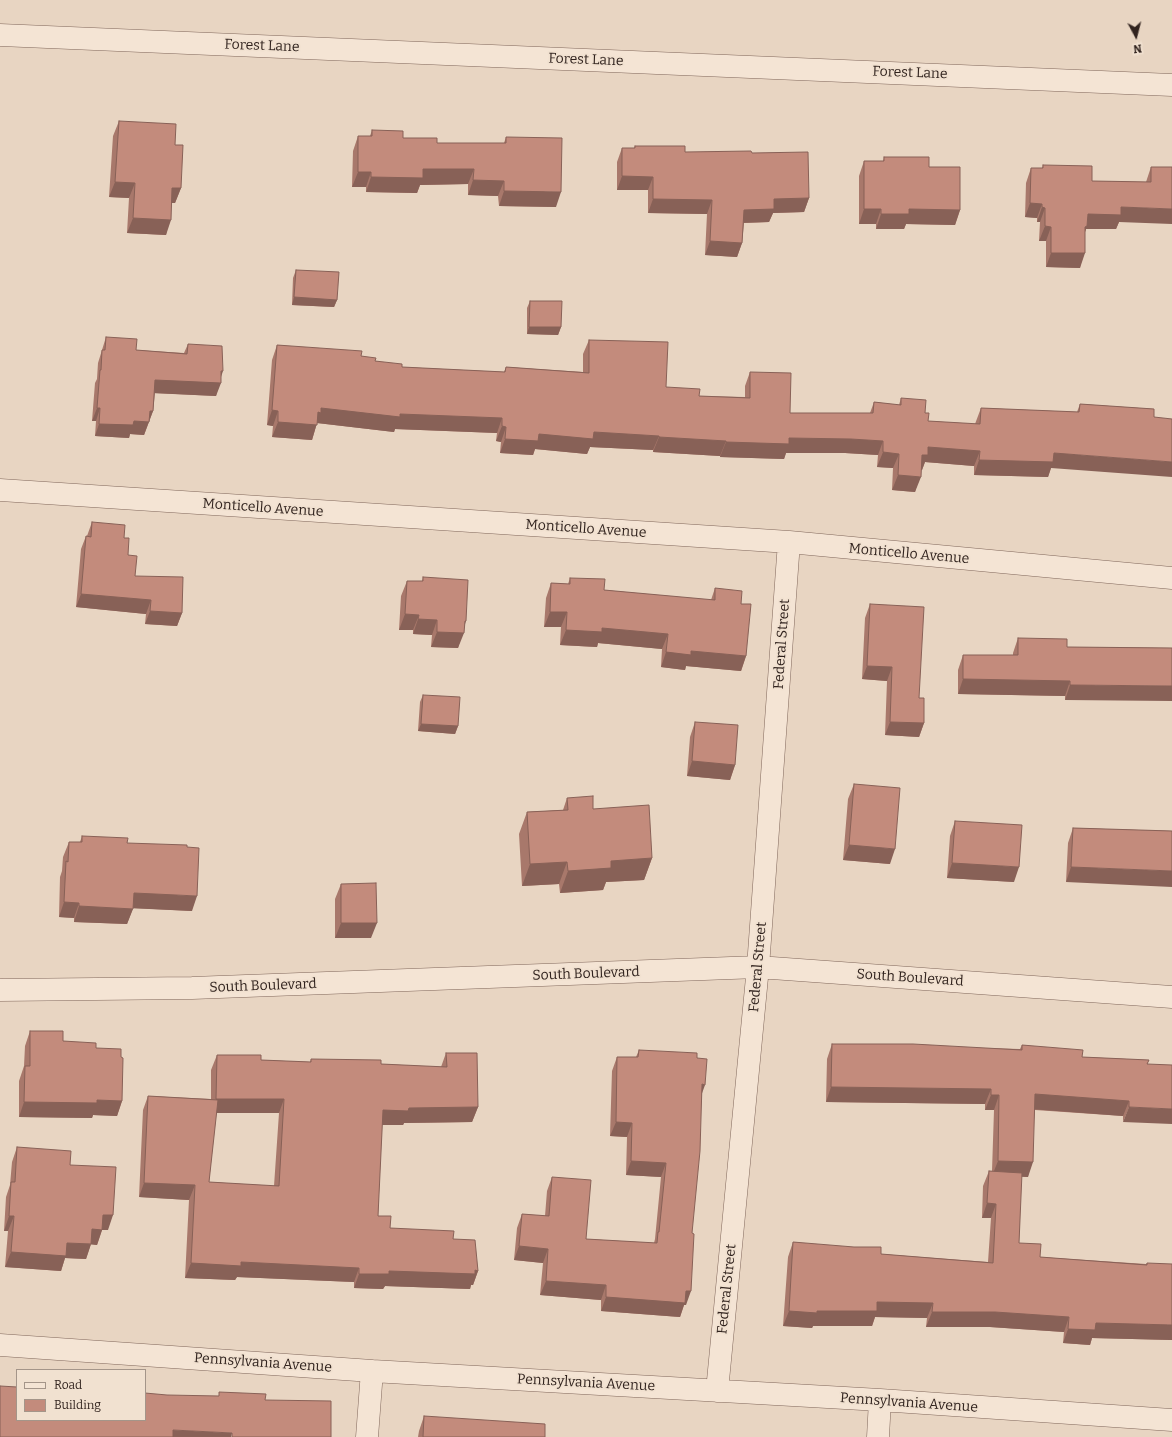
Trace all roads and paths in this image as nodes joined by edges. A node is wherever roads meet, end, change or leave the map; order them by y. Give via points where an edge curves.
1 (0, 35) edge
2 (1172, 84) edge
3 (0, 490) edge
4 (789, 542) junction
5 (1172, 578) edge
6 (758, 967) junction
7 (0, 990) edge
8 (1172, 997) edge
9 (0, 1345) edge
10 (372, 1371) junction
11 (717, 1391) junction
12 (880, 1400) junction
13 (1172, 1420) edge
14 (367, 1437) edge
15 (878, 1437) edge

1 - 2 street, Forest Lane
3 - 4 street, Monticello Avenue
4 - 5 street, Monticello Avenue
4 - 6 street, Federal Street
6 - 7 street, South Boulevard via 192,988
6 - 8 street, South Boulevard
6 - 11 street, Federal Street
9 - 10 street, Pennsylvania Avenue
10 - 11 street, Pennsylvania Avenue
10 - 14 street
11 - 12 street, Pennsylvania Avenue
12 - 13 street, Pennsylvania Avenue
12 - 15 street

